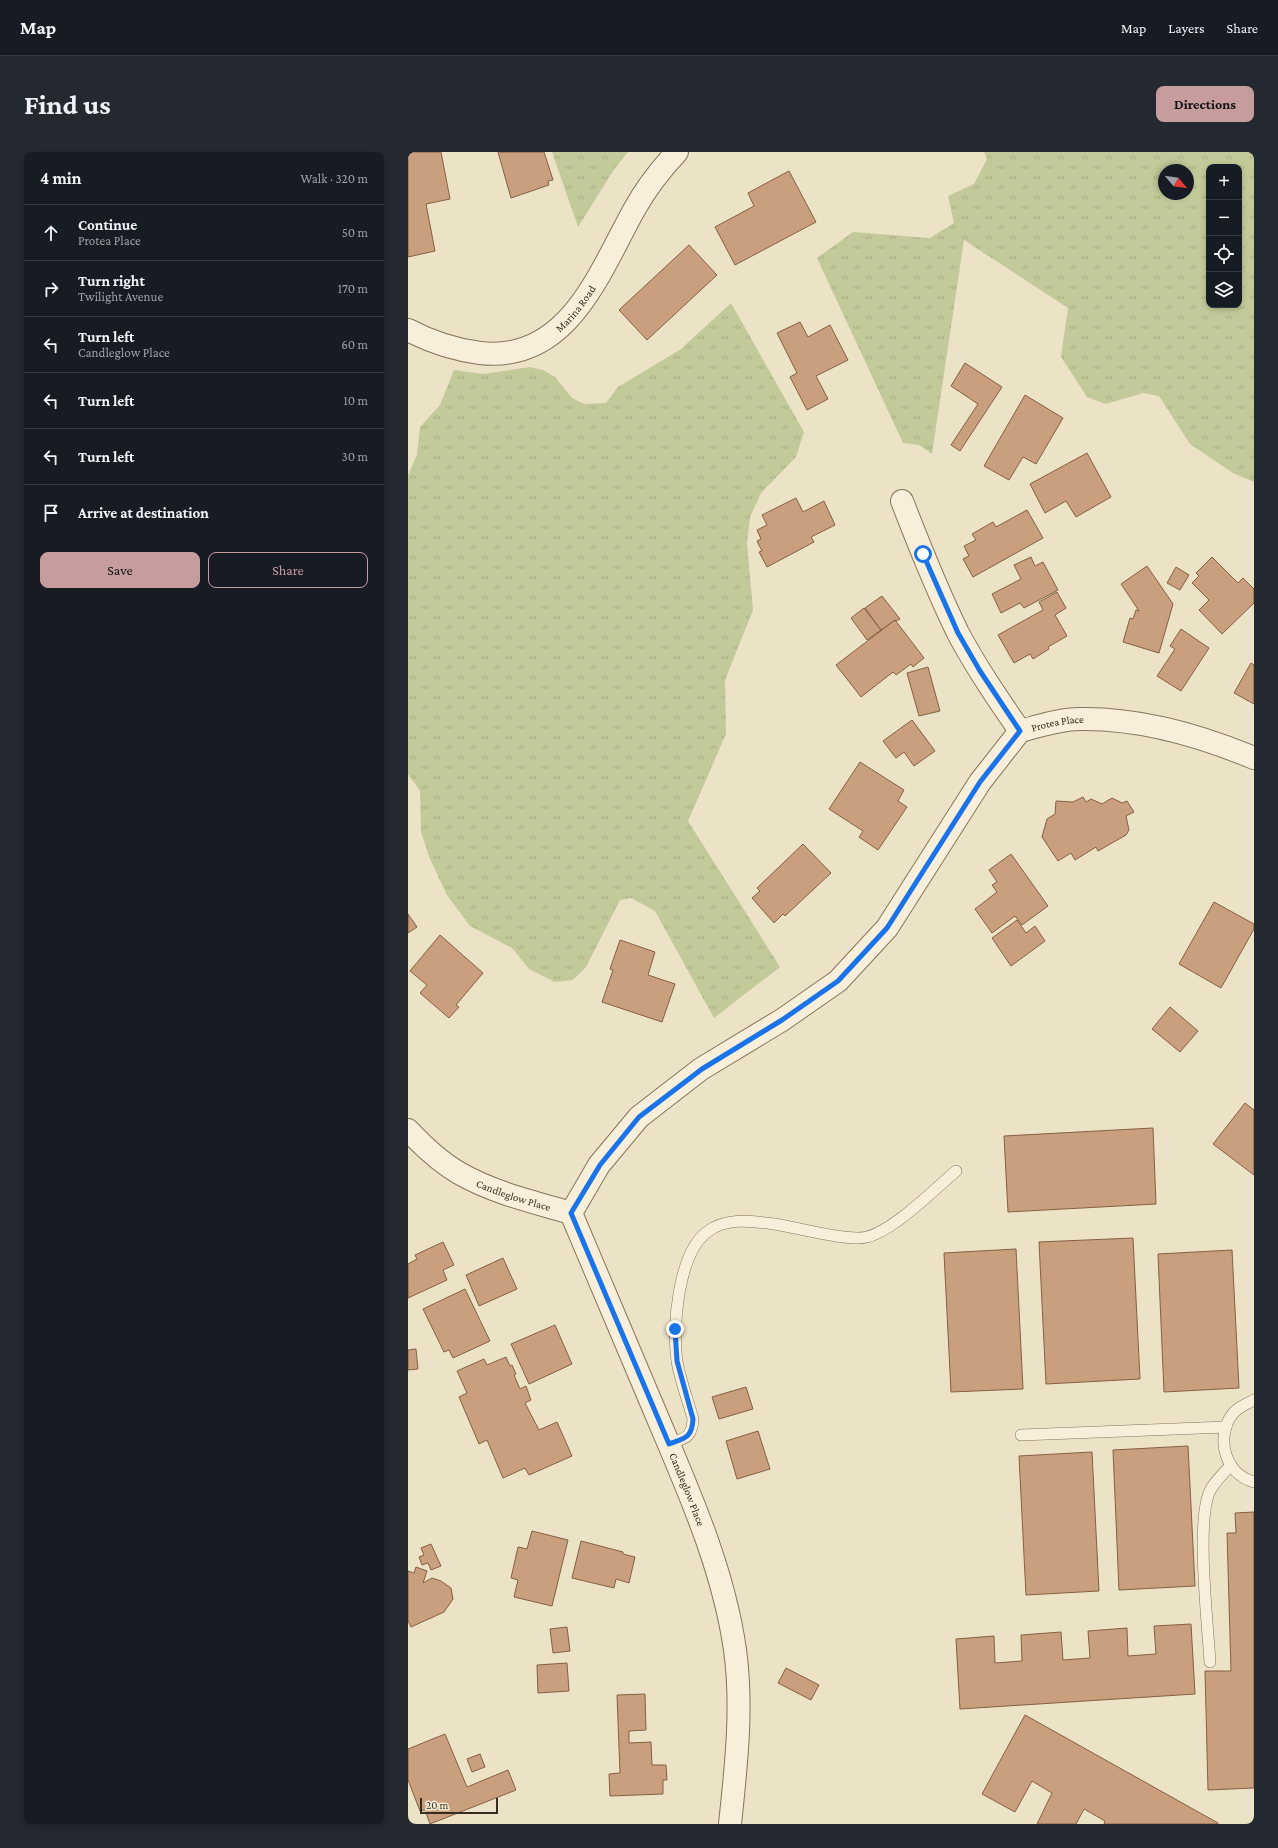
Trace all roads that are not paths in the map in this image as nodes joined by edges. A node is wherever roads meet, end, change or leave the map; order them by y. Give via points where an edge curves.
1 (678, 152) edge
2 (408, 330) edge
3 (902, 501) dead end
4 (1020, 731) junction
5 (1254, 758) edge
6 (408, 1130) edge
7 (956, 1171) dead end
8 (571, 1213) junction
9 (1254, 1400) edge
10 (1226, 1427) junction
11 (1021, 1436) dead end
12 (669, 1444) junction
13 (1231, 1465) junction
14 (1254, 1482) edge
15 (1210, 1662) dead end
16 (730, 1824) edge

1 - 2 street, Marina Road via 635,209 575,314 533,346 516,352 490,354 462,351
3 - 4 street, Protea Place via 958,633
4 - 5 street, Protea Place via 1079,719 1131,722 1177,731 1226,746
4 - 8 street via 980,782 887,928 838,981 782,1020 702,1069 639,1117 600,1165
6 - 8 street, Candleglow Place via 426,1149 459,1173 505,1194
7 - 12 lane via 883,1232 865,1238 849,1238 738,1220 707,1232 696,1245 686,1265 678,1290 675,1329 677,1361 693,1427 686,1438
8 - 12 street, Candleglow Place
9 - 10 lane via 1232,1415
10 - 11 lane
10 - 13 lane via 1223,1440 1225,1453
12 - 16 street, Candleglow Place via 689,1490 724,1592 736,1651 736,1763
13 - 14 lane via 1240,1475
13 - 15 lane via 1210,1489 1204,1510 1203,1540

